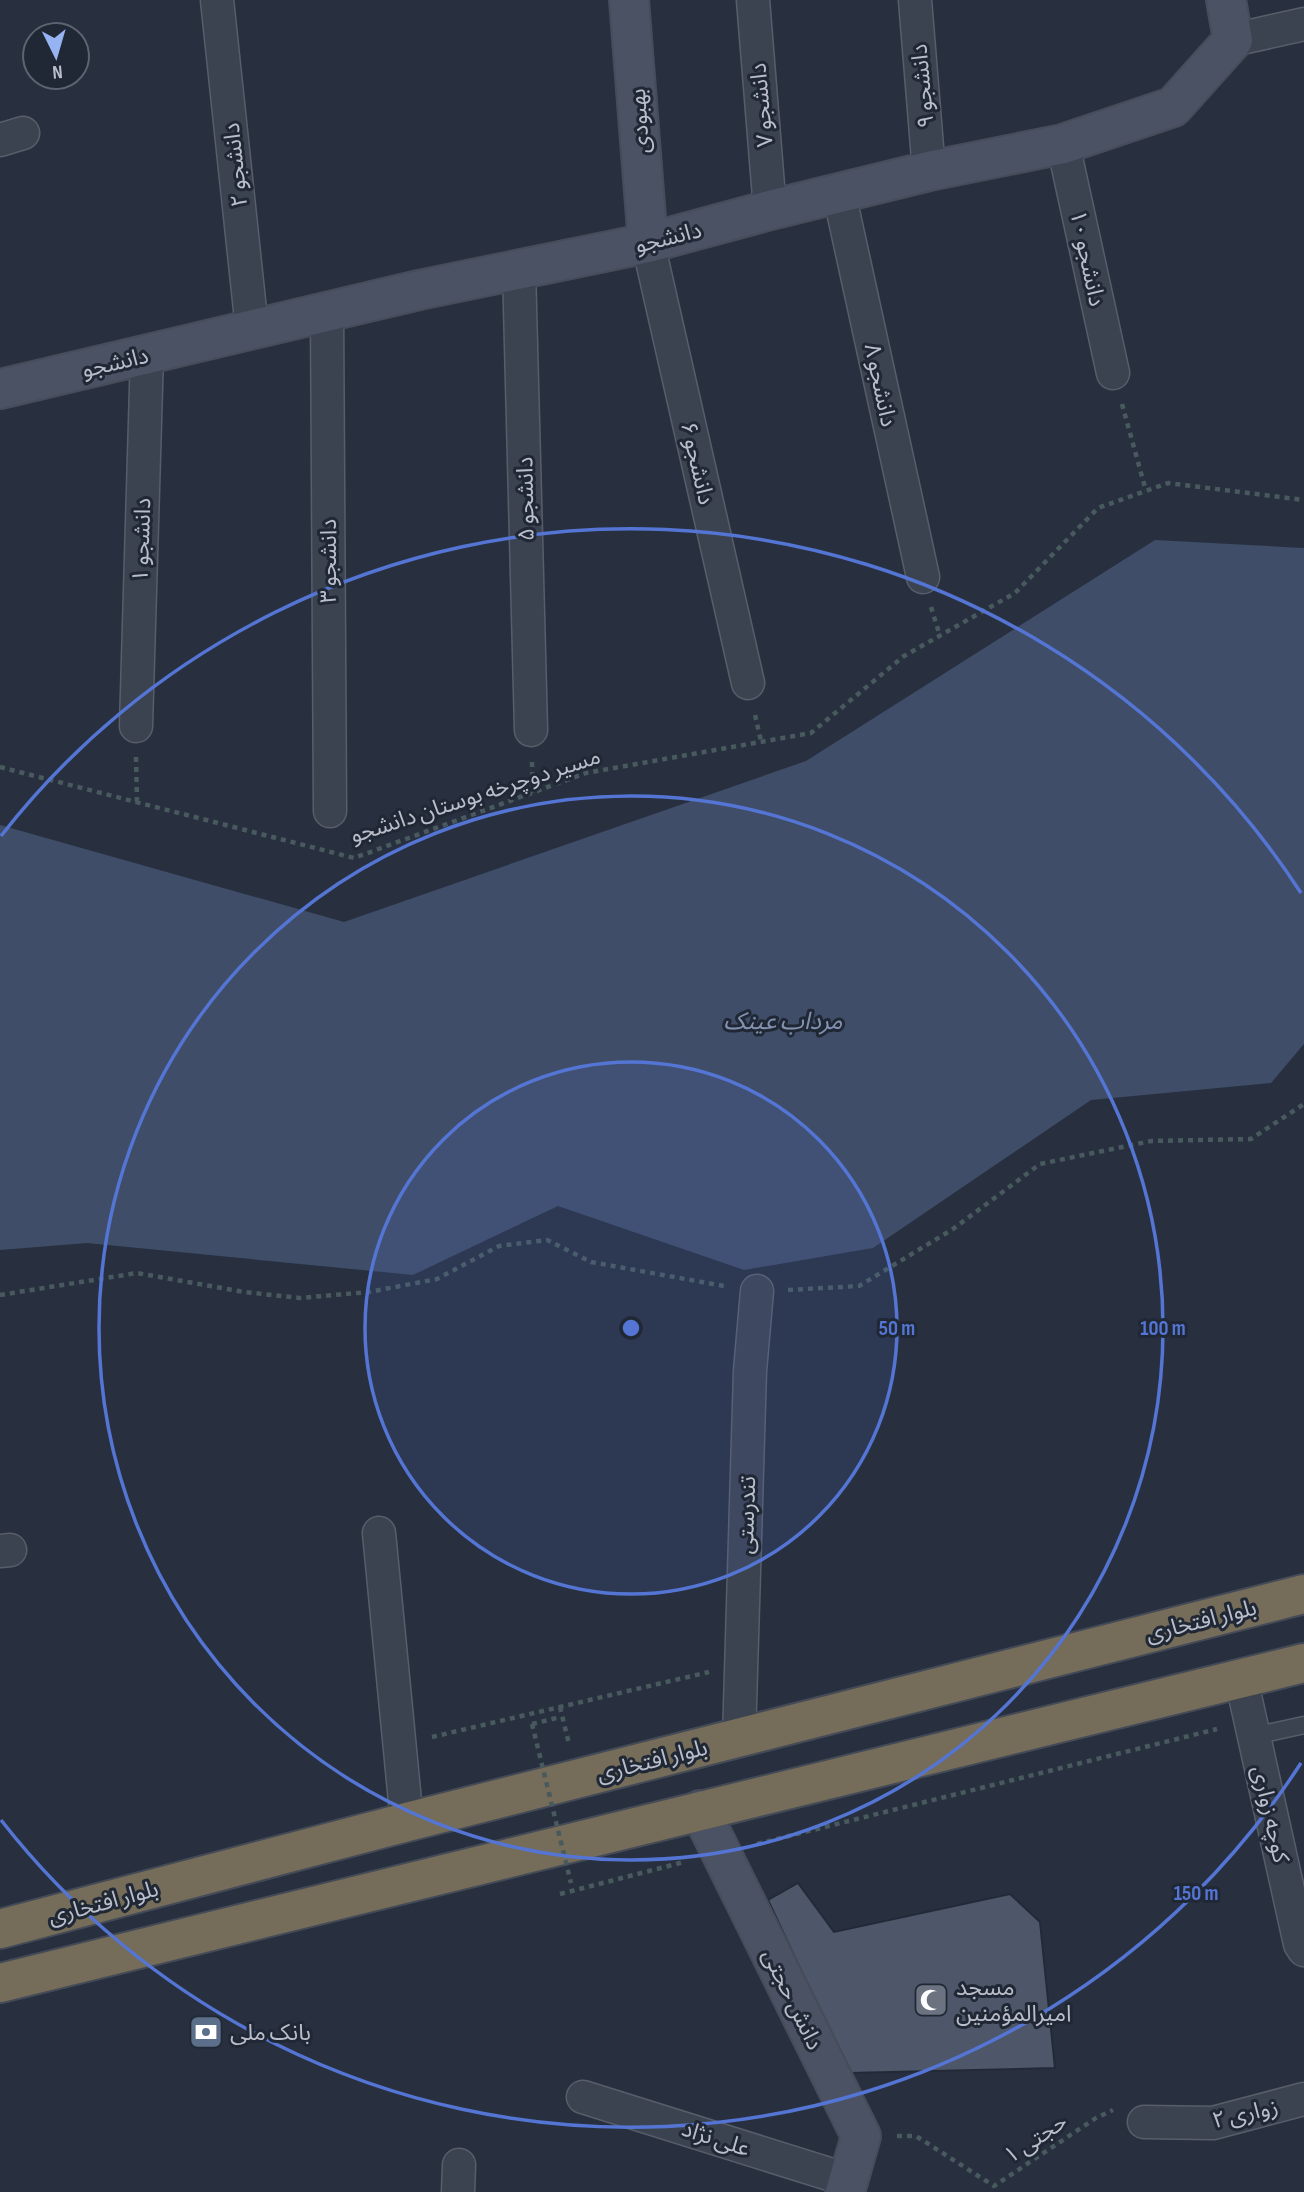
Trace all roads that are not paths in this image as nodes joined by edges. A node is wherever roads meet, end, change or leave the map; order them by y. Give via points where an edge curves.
1 (218, 0) edge
2 (629, 0) edge
3 (753, 0) edge
4 (915, 0) edge
5 (1226, 0) edge
6 (1304, 24) edge
7 (1233, 40) junction
8 (1063, 144) junction
9 (929, 172) junction
10 (839, 193) junction
11 (770, 210) junction
12 (648, 243) junction
13 (519, 268) junction
14 (327, 312) junction
15 (252, 329) junction
16 (147, 354) junction
17 (1113, 373) road end
18 (0, 389) edge
19 (923, 577) dead end
20 (748, 682) dead end
21 (136, 726) road end
22 (531, 730) dead end
23 (330, 811) dead end
24 (757, 1292) road end
25 (379, 1533) dead end
26 (1304, 1594) edge
27 (1304, 1663) edge
28 (1241, 1678) junction
29 (1304, 1726) edge
30 (1252, 1728) junction
31 (739, 1738) junction
32 (700, 1810) junction
33 (407, 1822) junction
34 (0, 1928) edge
35 (1304, 1950) edge
36 (0, 1983) edge
37 (583, 2097) dead end
38 (1304, 2099) edge
39 (1144, 2122) road end
40 (846, 2186) edge

1 - 15 street, دانشجو ۲
2 - 12 street, بهبودی
3 - 11 street, دانشجو ۷
4 - 9 street, دانشجو ۹
5 - 7 street
6 - 7 street
7 - 8 street, دانشجو via 1173,107
8 - 9 street, دانشجو
8 - 17 street, دانشجو ۱۰
9 - 10 street, دانشجو
10 - 11 street, دانشجو
10 - 19 street, دانشجو ۸
11 - 12 street, دانشجو
12 - 13 street, دانشجو
12 - 20 street, دانشجو ۶
13 - 14 street, دانشجو
13 - 22 street, دانشجو ۵
14 - 15 street, دانشجو
14 - 23 street, دانشجو ۳
15 - 16 street, دانشجو
16 - 18 street, دانشجو
16 - 21 street, دانشجو ۱
24 - 31 street, تندرستی via 750,1371
25 - 33 street
26 - 31 highway, بلوار افتخاری
27 - 28 highway
28 - 30 street, کوچه زواری
28 - 32 highway
29 - 30 lane
30 - 35 street, کوچه زواری
31 - 33 highway, بلوار افتخاری
32 - 36 highway
32 - 40 street, دانش حجتی via 861,2136
33 - 34 highway, بلوار افتخاری
37 - 40 street, علی نژاد
38 - 39 street, زواری ۲ via 1213,2123

